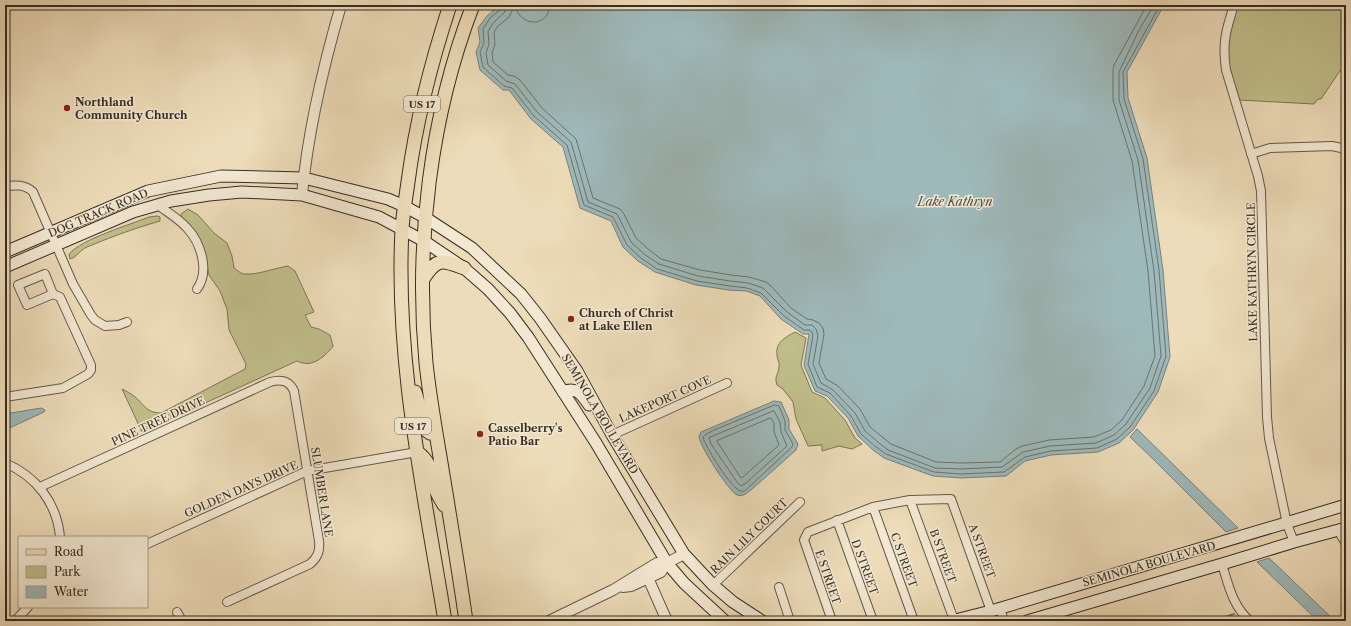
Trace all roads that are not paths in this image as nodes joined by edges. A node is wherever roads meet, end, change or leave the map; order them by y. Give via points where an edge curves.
1 (341, 5) edge
2 (450, 5) edge
3 (464, 5) edge
4 (473, 5) edge
5 (1234, 5) edge
6 (460, 42) junction
7 (1346, 149) edge
8 (1251, 154) junction
9 (304, 178) junction
10 (5, 186) edge
11 (302, 195) junction
12 (158, 205) junction
13 (404, 206) junction
14 (426, 218) junction
15 (402, 228) junction
16 (50, 233) junction
17 (424, 241) junction
18 (27, 243) junction
19 (56, 245) junction
20 (5, 252) edge
21 (5, 258) edge
22 (5, 267) edge
23 (464, 268) junction
24 (423, 279) junction
25 (197, 289) dead end
26 (54, 294) junction
27 (127, 322) dead end
28 (405, 366) junction
29 (285, 381) joint
30 (727, 383) dead end
31 (563, 392) junction
32 (5, 397) edge
33 (436, 434) junction
34 (612, 434) junction
35 (418, 452) junction
36 (5, 463) edge
37 (307, 471) junction
38 (40, 487) junction
39 (910, 500) junction
40 (800, 502) dead end
41 (1346, 505) edge
42 (873, 507) junction
43 (449, 515) junction
44 (837, 520) junction
45 (1287, 524) junction
46 (1342, 529) edge
47 (60, 536) edge
48 (1294, 542) junction
49 (148, 544) edge
50 (1346, 544) edge
51 (684, 554) junction
52 (667, 563) junction
53 (1222, 564) junction
54 (648, 578) junction
55 (713, 585) junction
56 (779, 587) dead end
57 (613, 590) junction
58 (226, 602) dead end
59 (27, 608) edge
60 (996, 609) junction
61 (177, 612) dead end
62 (952, 620) edge
63 (15, 621) edge
64 (182, 621) edge
65 (445, 621) edge
66 (466, 621) edge
67 (549, 621) edge
68 (667, 621) edge
69 (725, 621) edge
70 (762, 621) edge
71 (790, 621) edge
72 (832, 621) edge
73 (873, 621) edge
74 (914, 621) edge
75 (1004, 621) edge
76 (1026, 621) edge
77 (1250, 621) edge

1 - 9 street via 325,63
2 - 13 main road, US 17 via 424,92
3 - 6 main road
4 - 6 main road, US 17
5 - 8 street, LAKE KATHRYN CIRCLE via 1224,44 1224,56
6 - 14 main road, US 17 via 432,163
7 - 8 street via 1332,146 1270,148
8 - 45 street, LAKE KATHRYN CIRCLE via 1261,191 1269,438
9 - 11 street
9 - 13 main road, DOG TRACK ROAD via 388,199
9 - 16 main road, DOG TRACK ROAD via 221,176 148,191
10 - 16 street via 17,185 29,188 33,192
11 - 12 main road, DOG TRACK ROAD via 242,192 202,196
11 - 15 main road, DOG TRACK ROAD via 379,216
12 - 19 main road, DOG TRACK ROAD via 133,212
12 - 25 street via 179,220 192,234 204,267 202,283
13 - 14 main road, SEMINOLA BOULEVARD
13 - 15 main road, US 17
14 - 17 main road, US 17
14 - 34 main road, SEMINOLA BOULEVARD via 472,248 521,294 577,371
15 - 17 main road, SEMINOLA BOULEVARD
15 - 28 main road, US 17 via 401,290
16 - 18 main road, DOG TRACK ROAD
16 - 19 street
17 - 23 main road, SEMINOLA BOULEVARD
17 - 24 main road, US 17
18 - 20 main road, DOG TRACK ROAD
18 - 21 street
19 - 22 main road, DOG TRACK ROAD
19 - 27 street via 73,284 95,320 105,326
23 - 24 main road via 446,261 438,263 430,268
23 - 31 main road, SEMINOLA BOULEVARD via 488,289 510,314
24 - 33 main road, US 17 via 426,364
26 - 26 street via 45,274 18,285 27,305
26 - 32 street via 60,297 91,370 63,388
28 - 33 main road via 424,426 430,433
28 - 35 main road, US 17
29 - 37 street, SLUMBER LANE via 294,391
29 - 38 street, PINE TREE DRIVE via 278,379 270,382
30 - 34 street, LAKEPORT COVE
31 - 34 main road via 571,389 581,393 602,427
31 - 52 main road, SEMINOLA BOULEVARD
33 - 43 main road, US 17
34 - 51 main road, SEMINOLA BOULEVARD
35 - 37 street, GOLDEN DAYS DRIVE
35 - 43 main road via 429,464 437,492
35 - 65 main road, US 17
36 - 38 street via 28,476
37 - 49 street, GOLDEN DAYS DRIVE
37 - 58 street, SLUMBER LANE via 319,541 315,560
38 - 47 street via 55,514
39 - 42 street
39 - 60 street, A STREET via 951,499
39 - 62 street, B STREET
40 - 55 street, RAIN LILY COURT
41 - 45 main road, SEMINOLA BOULEVARD
42 - 44 street
42 - 74 street, C STREET
43 - 66 main road, US 17
44 - 72 street, E STREET via 808,532 804,540
44 - 73 street, D STREET
45 - 48 street, LAKE KATHRYN CIRCLE
45 - 60 main road, SEMINOLA BOULEVARD
46 - 48 main road, SEMINOLA BOULEVARD
46 - 50 street
48 - 53 main road, SEMINOLA BOULEVARD
51 - 52 street
51 - 55 main road, SEMINOLA BOULEVARD
52 - 54 street via 661,572
52 - 57 street via 657,563
52 - 69 main road, SEMINOLA BOULEVARD via 684,583
53 - 76 main road, SEMINOLA BOULEVARD
53 - 77 street via 1234,600
54 - 57 street via 631,586
54 - 68 street
55 - 70 main road, SEMINOLA BOULEVARD
56 - 71 street
57 - 67 street
59 - 63 street
60 - 62 main road, SEMINOLA BOULEVARD
60 - 75 street, A STREET
61 - 64 street

